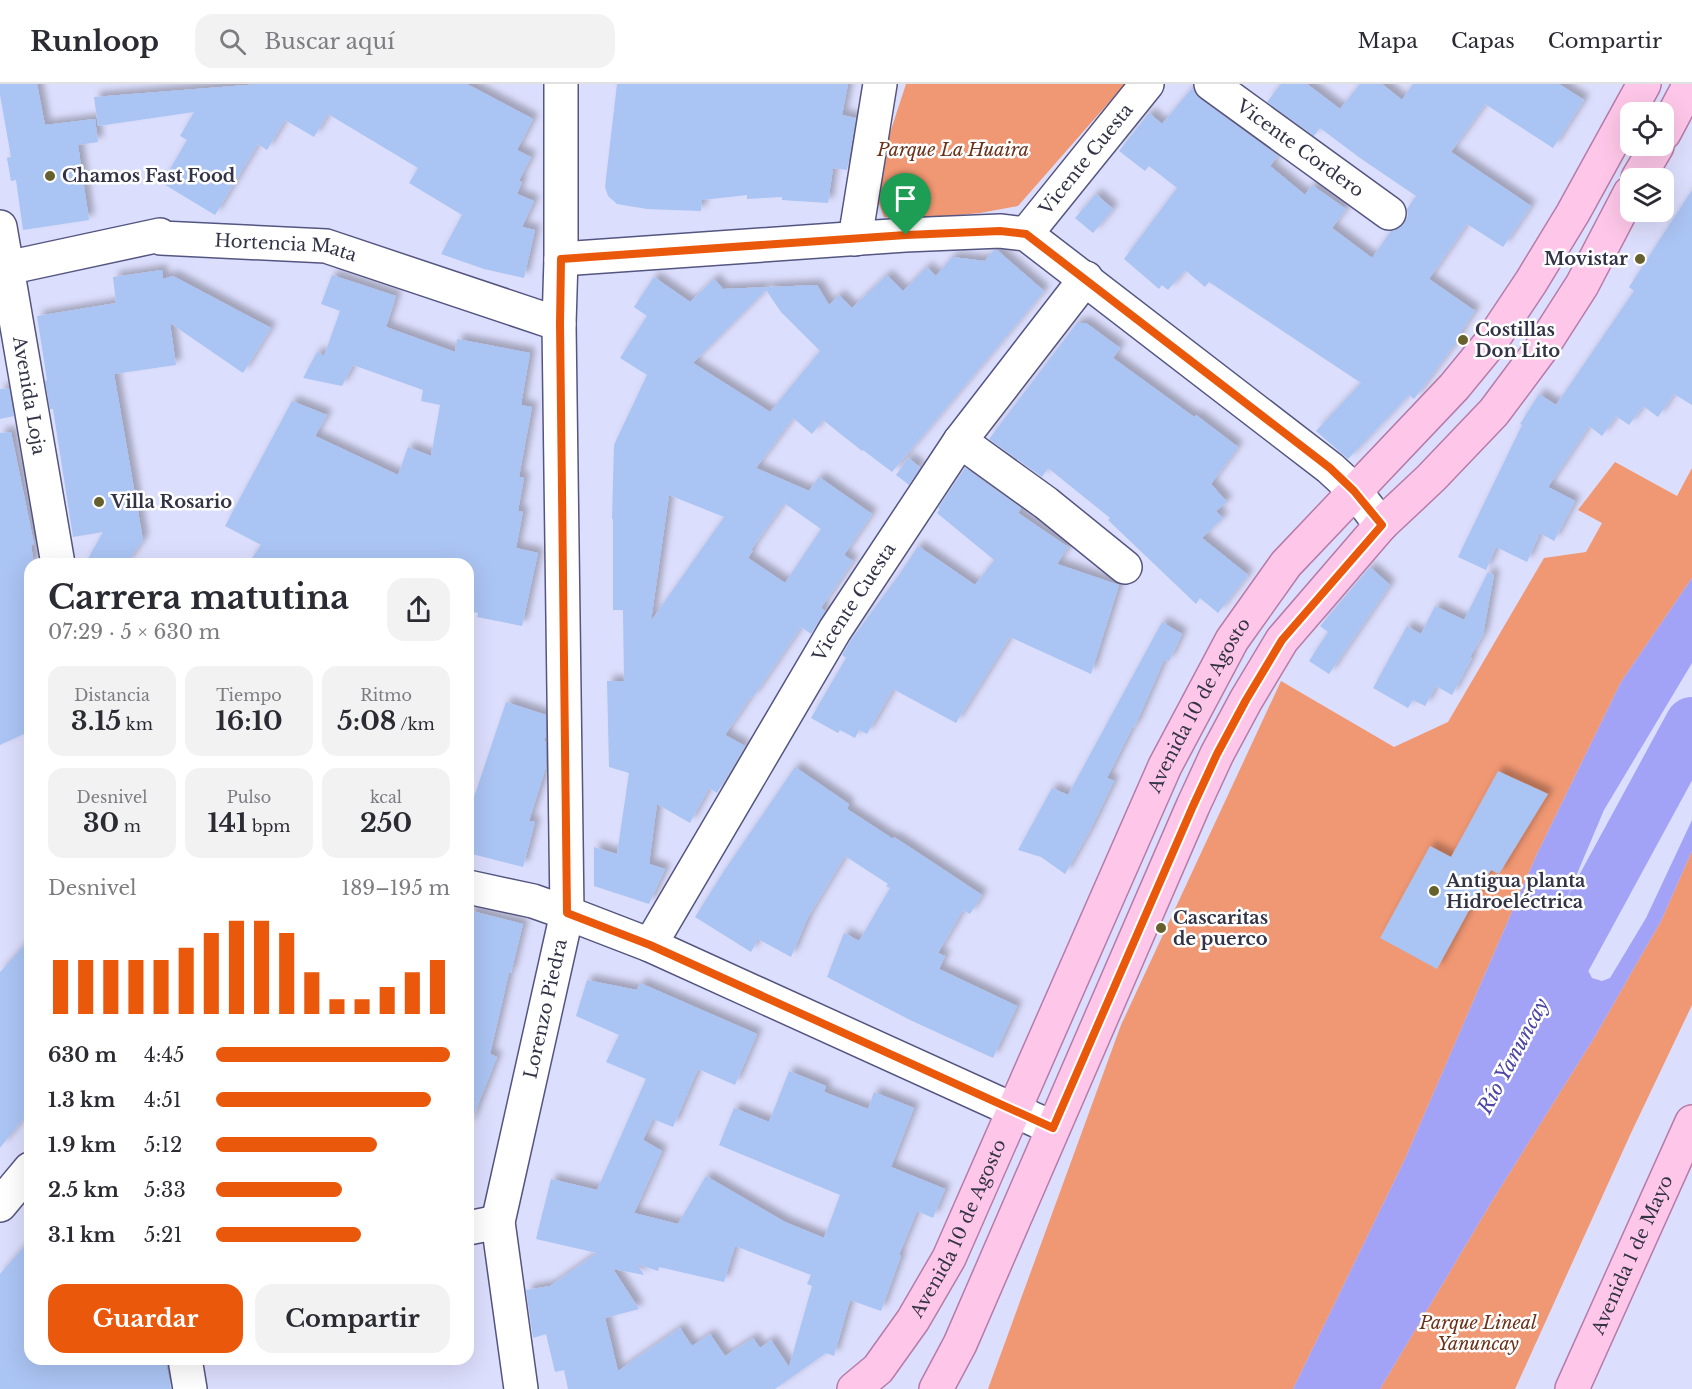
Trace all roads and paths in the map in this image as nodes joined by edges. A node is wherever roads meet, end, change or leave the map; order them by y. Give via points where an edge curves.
1 (561, 84) edge
2 (880, 84) edge
3 (1147, 84) edge
4 (1211, 84) edge
5 (1644, 84) edge
6 (1690, 84) edge
7 (1674, 114) edge
8 (1620, 212) edge
9 (1389, 213) dead end
10 (0, 227) edge
11 (1026, 234) junction
12 (855, 239) junction
13 (561, 259) junction
14 (7, 267) junction
15 (1086, 278) junction
16 (560, 324) junction
17 (960, 441) junction
18 (1354, 491) junction
19 (1382, 525) junction
20 (57, 558) edge
21 (1125, 567) dead end
22 (474, 888) edge
23 (567, 913) junction
24 (650, 945) junction
25 (1013, 1112) junction
26 (1692, 1122) edge
27 (1053, 1128) junction
28 (24, 1176) edge
29 (0, 1205) edge
30 (483, 1225) edge
31 (186, 1365) edge
32 (190, 1389) edge
33 (521, 1389) edge
34 (854, 1389) edge
35 (936, 1389) edge
36 (1572, 1389) edge

1 - 13 street, Lorenzo Piedra
2 - 12 street
3 - 11 street, Vicente Cuesta
4 - 9 street, Vicente Cordero
5 - 18 main road, Avenida 10 de Agosto via 1573,213 1491,342 1454,387
6 - 7 main road
8 - 19 main road, Avenida 10 de Agosto via 1582,285 1494,412
10 - 14 street, Avenida Loja
11 - 12 street via 1000,231
11 - 15 street
12 - 13 street
13 - 16 street, Lorenzo Piedra
14 - 16 street, Hortencia Mata via 160,235 326,246
14 - 20 street, Avenida Loja
15 - 17 street, Vicente Cuesta
15 - 18 street via 1321,460
16 - 23 street, Lorenzo Piedra
17 - 21 street
17 - 24 street, Vicente Cuesta via 835,630
18 - 19 street
18 - 25 main road, Avenida 10 de Agosto via 1286,564 1232,640 1165,766
19 - 27 main road, Avenida 10 de Agosto via 1282,640 1246,700 1193,806
22 - 23 street
23 - 24 street
23 - 30 street, Lorenzo Piedra
24 - 25 street
25 - 27 street
25 - 34 main road, Avenida 10 de Agosto via 949,1258 913,1320 878,1369
26 - 36 main road, Avenida 1 de Mayo
27 - 35 main road, Avenida 10 de Agosto via 960,1344
28 - 29 street
30 - 33 street, Lorenzo Piedra
31 - 32 street

